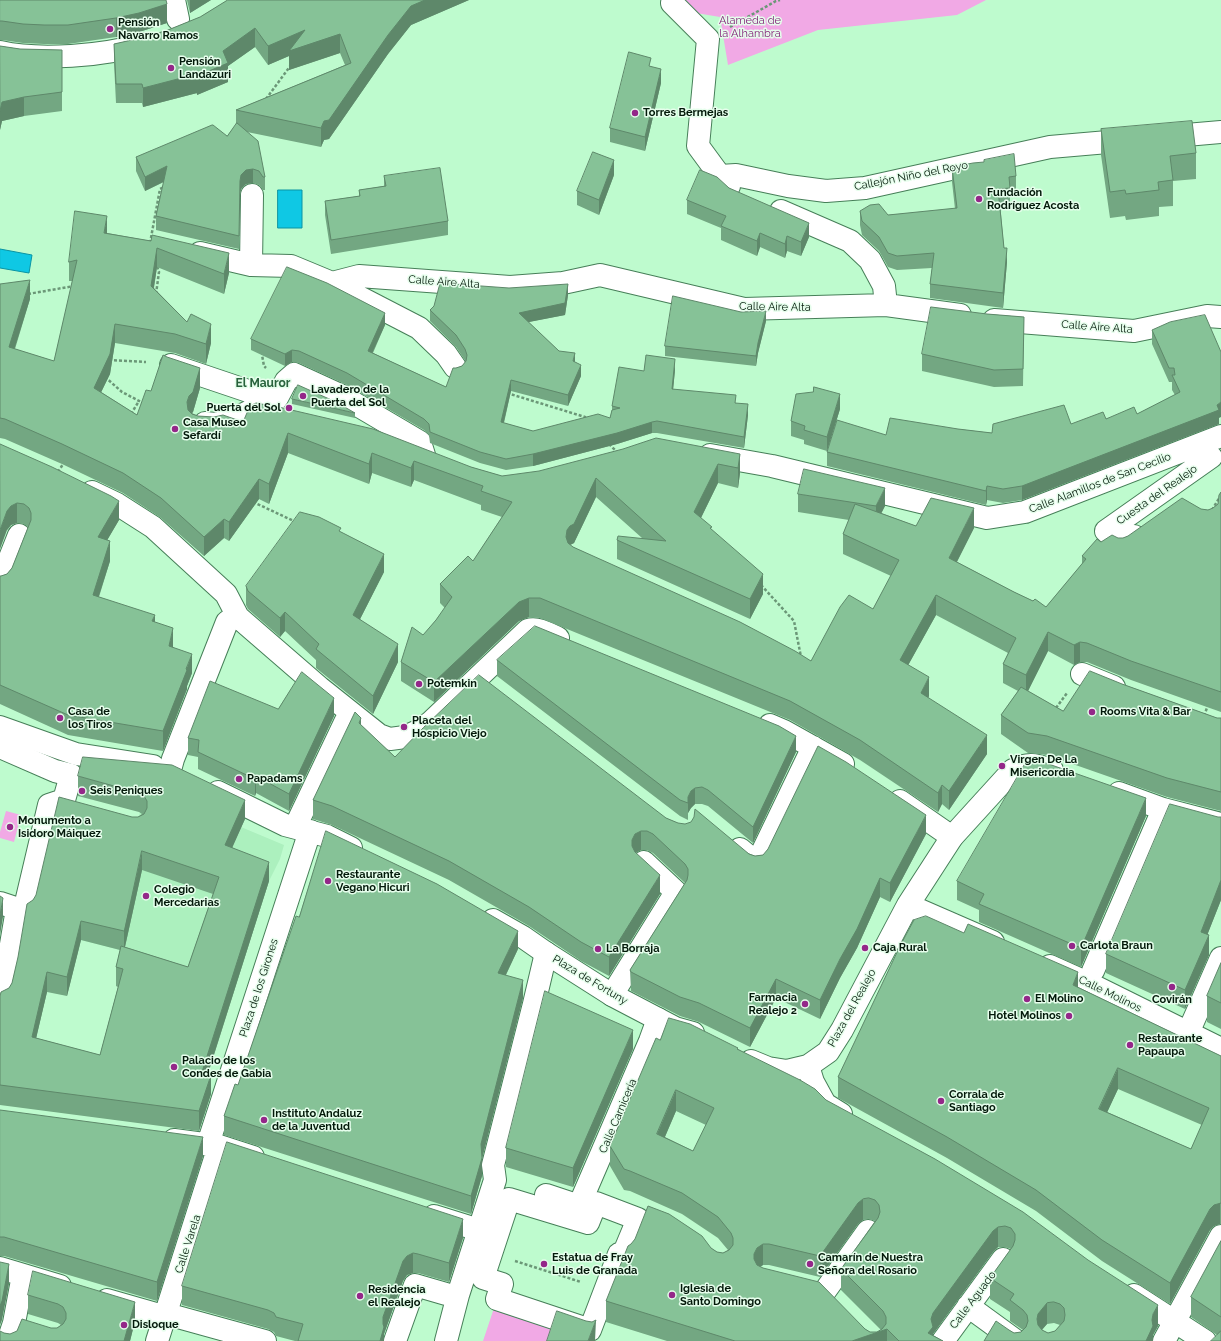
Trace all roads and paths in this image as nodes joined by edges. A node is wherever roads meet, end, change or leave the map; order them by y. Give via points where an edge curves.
1 (780, 0) edge
2 (672, 3) dead end
3 (183, 14) edge
4 (708, 39) junction
5 (0, 52) edge
6 (292, 64) edge
7 (264, 101) edge
8 (1221, 132) edge
9 (720, 176) junction
10 (166, 186) edge
11 (252, 195) dead end
12 (151, 248) edge
13 (181, 249) edge
14 (154, 260) edge
15 (251, 265) junction
16 (332, 283) junction
17 (74, 286) edge
18 (156, 294) edge
19 (22, 295) edge
20 (886, 305) junction
21 (1221, 317) edge
22 (265, 349) edge
23 (106, 360) edge
24 (171, 365) joint
25 (455, 367) edge
26 (104, 376) edge
27 (286, 381) junction
28 (505, 392) edge
29 (139, 401) junction
30 (146, 404) edge
31 (131, 414) edge
32 (294, 416) edge
33 (590, 422) edge
34 (199, 423) edge
35 (369, 434) edge
36 (605, 439) edge
37 (1212, 445) edge
38 (694, 452) edge
39 (620, 456) edge
40 (61, 468) edge
41 (1221, 495) edge
42 (247, 499) edge
43 (1211, 511) edge
44 (300, 524) edge
45 (1151, 524) edge
46 (19, 535) dead end
47 (0, 583) edge
48 (760, 584) edge
49 (236, 614) junction
50 (580, 646) edge
51 (801, 659) edge
52 (1082, 674) joint
53 (1134, 695) edge
54 (1209, 704) edge
55 (350, 712) junction
56 (1053, 712) edge
57 (755, 718) edge
58 (1203, 718) edge
59 (2, 734) edge
60 (813, 747) junction
61 (170, 770) junction
62 (859, 774) edge
63 (1073, 778) edge
64 (1103, 788) edge
65 (884, 791) edge
66 (57, 803) junction
67 (78, 808) edge
68 (1161, 814) dead end
69 (1221, 824) edge
70 (304, 825) junction
71 (722, 834) edge
72 (952, 837) junction
73 (370, 857) edge
74 (644, 862) edge
75 (908, 905) junction
76 (9, 906) edge
77 (476, 910) edge
78 (1009, 948) edge
79 (546, 953) junction
80 (1030, 957) edge
81 (1221, 958) edge
82 (1093, 971) dead end
83 (612, 996) junction
84 (0, 999) edge
85 (658, 1019) junction
86 (1188, 1033) junction
87 (708, 1040) edge
88 (1221, 1050) edge
89 (734, 1053) edge
90 (808, 1066) junction
91 (859, 1124) edge
92 (154, 1137) edge
93 (213, 1145) junction
94 (270, 1163) edge
95 (495, 1180) junction
96 (587, 1188) junction
97 (412, 1209) edge
98 (655, 1216) edge
99 (479, 1230) junction
100 (868, 1231) edge
101 (1221, 1236) edge
102 (491, 1254) junction
103 (1003, 1259) edge
104 (0, 1268) edge
105 (23, 1275) junction
106 (582, 1282) dead end
107 (1115, 1284) edge
108 (803, 1286) edge
109 (452, 1295) junction
110 (968, 1306) junction
111 (165, 1315) junction
112 (1175, 1322) junction
113 (19, 1331) edge
114 (157, 1341) edge
115 (265, 1341) edge
116 (395, 1341) edge
117 (446, 1341) edge
118 (943, 1341) edge
119 (1016, 1341) edge
120 (1164, 1341) edge
121 (1205, 1341) edge

1 - 4 path
2 - 4 street
3 - 5 street via 186,30 131,47 48,57
4 - 9 street via 698,146
6 - 7 path
8 - 9 street, Callejón Niño del Royo via 1050,147 865,188 826,191 736,175
9 - 20 street via 734,191 850,241 870,260 884,286
10 - 12 path via 160,189 150,241
11 - 15 street
13 - 15 street
14 - 18 path via 159,272
15 - 16 street via 291,266
16 - 20 street, Calle Aire Alta via 359,276 510,287 563,283 600,275 744,309
16 - 25 street via 420,328
17 - 19 path
20 - 21 street, Calle Aire Alta via 989,319 1134,331 1207,316
22 - 27 path via 262,355 264,366
23 - 24 path via 133,360
24 - 27 street via 257,394 277,398
26 - 29 path via 122,392
27 - 35 street via 294,374 342,396 420,442 432,458
28 - 33 path via 585,417
29 - 30 path
29 - 31 path
32 - 34 street via 254,409 215,424
36 - 39 path
37 - 38 street, Calle Alamillos de San Cecilio via 1025,512 987,518 772,466
37 - 45 street, Cuesta del Realejo via 1106,530 1121,545
40 - 49 street via 154,527 226,594
41 - 43 path
42 - 44 path
46 - 47 street
48 - 51 path via 794,621
49 - 55 street
49 - 61 street via 227,622
50 - 55 street via 538,630 528,630 431,722 418,732 405,737 390,738 379,735
52 - 53 street
52 - 56 path
54 - 58 path
55 - 70 street, Plaza de los Girones
57 - 60 street
59 - 61 street via 76,754
59 - 66 street via 55,770 70,775 64,800
60 - 62 street
60 - 71 street via 757,863
61 - 70 street via 285,825
63 - 72 street via 1033,765 1022,765 1013,770
64 - 69 street via 1163,809
65 - 72 street
66 - 67 street
66 - 76 street via 49,805 24,911
68 - 82 street
70 - 73 street
70 - 93 street, Plaza de los Girones
72 - 75 street
74 - 83 street via 676,892
75 - 78 street
75 - 90 street, Plaza del Realejo via 842,1030 828,1052
76 - 84 street via 6,974
77 - 79 street, Plaza de Fortuny
79 - 83 street, Plaza de Fortuny
79 - 95 street via 493,1165
80 - 86 street, Calle Molinos
81 - 86 street
83 - 85 street, Plaza de Fortuny
85 - 87 street
85 - 96 street, Calle Carnicería
86 - 88 street, Calle Molinos
89 - 90 street, Plaza del Realejo via 768,1068 788,1071
90 - 91 street via 825,1104
92 - 93 street
93 - 94 street
93 - 111 street, Calle Varela
95 - 96 street, Calle Carnicería via 572,1204 581,1201
95 - 99 street
96 - 98 street
97 - 99 street
99 - 109 street
100 - 108 street via 831,1297
101 - 112 street
102 - 102 street via 483,1278 502,1284 498,1299 590,1330 619,1254 623,1255 638,1219 596,1203 588,1222 509,1199
102 - 106 path
103 - 110 street, Calle Aguado
104 - 105 street
105 - 111 street
105 - 113 street
107 - 112 street
109 - 116 street via 415,1285
109 - 117 street
110 - 118 street, Calle Aguado
110 - 119 street
111 - 114 street, Calle Varela
111 - 115 street
112 - 120 street
112 - 121 street

